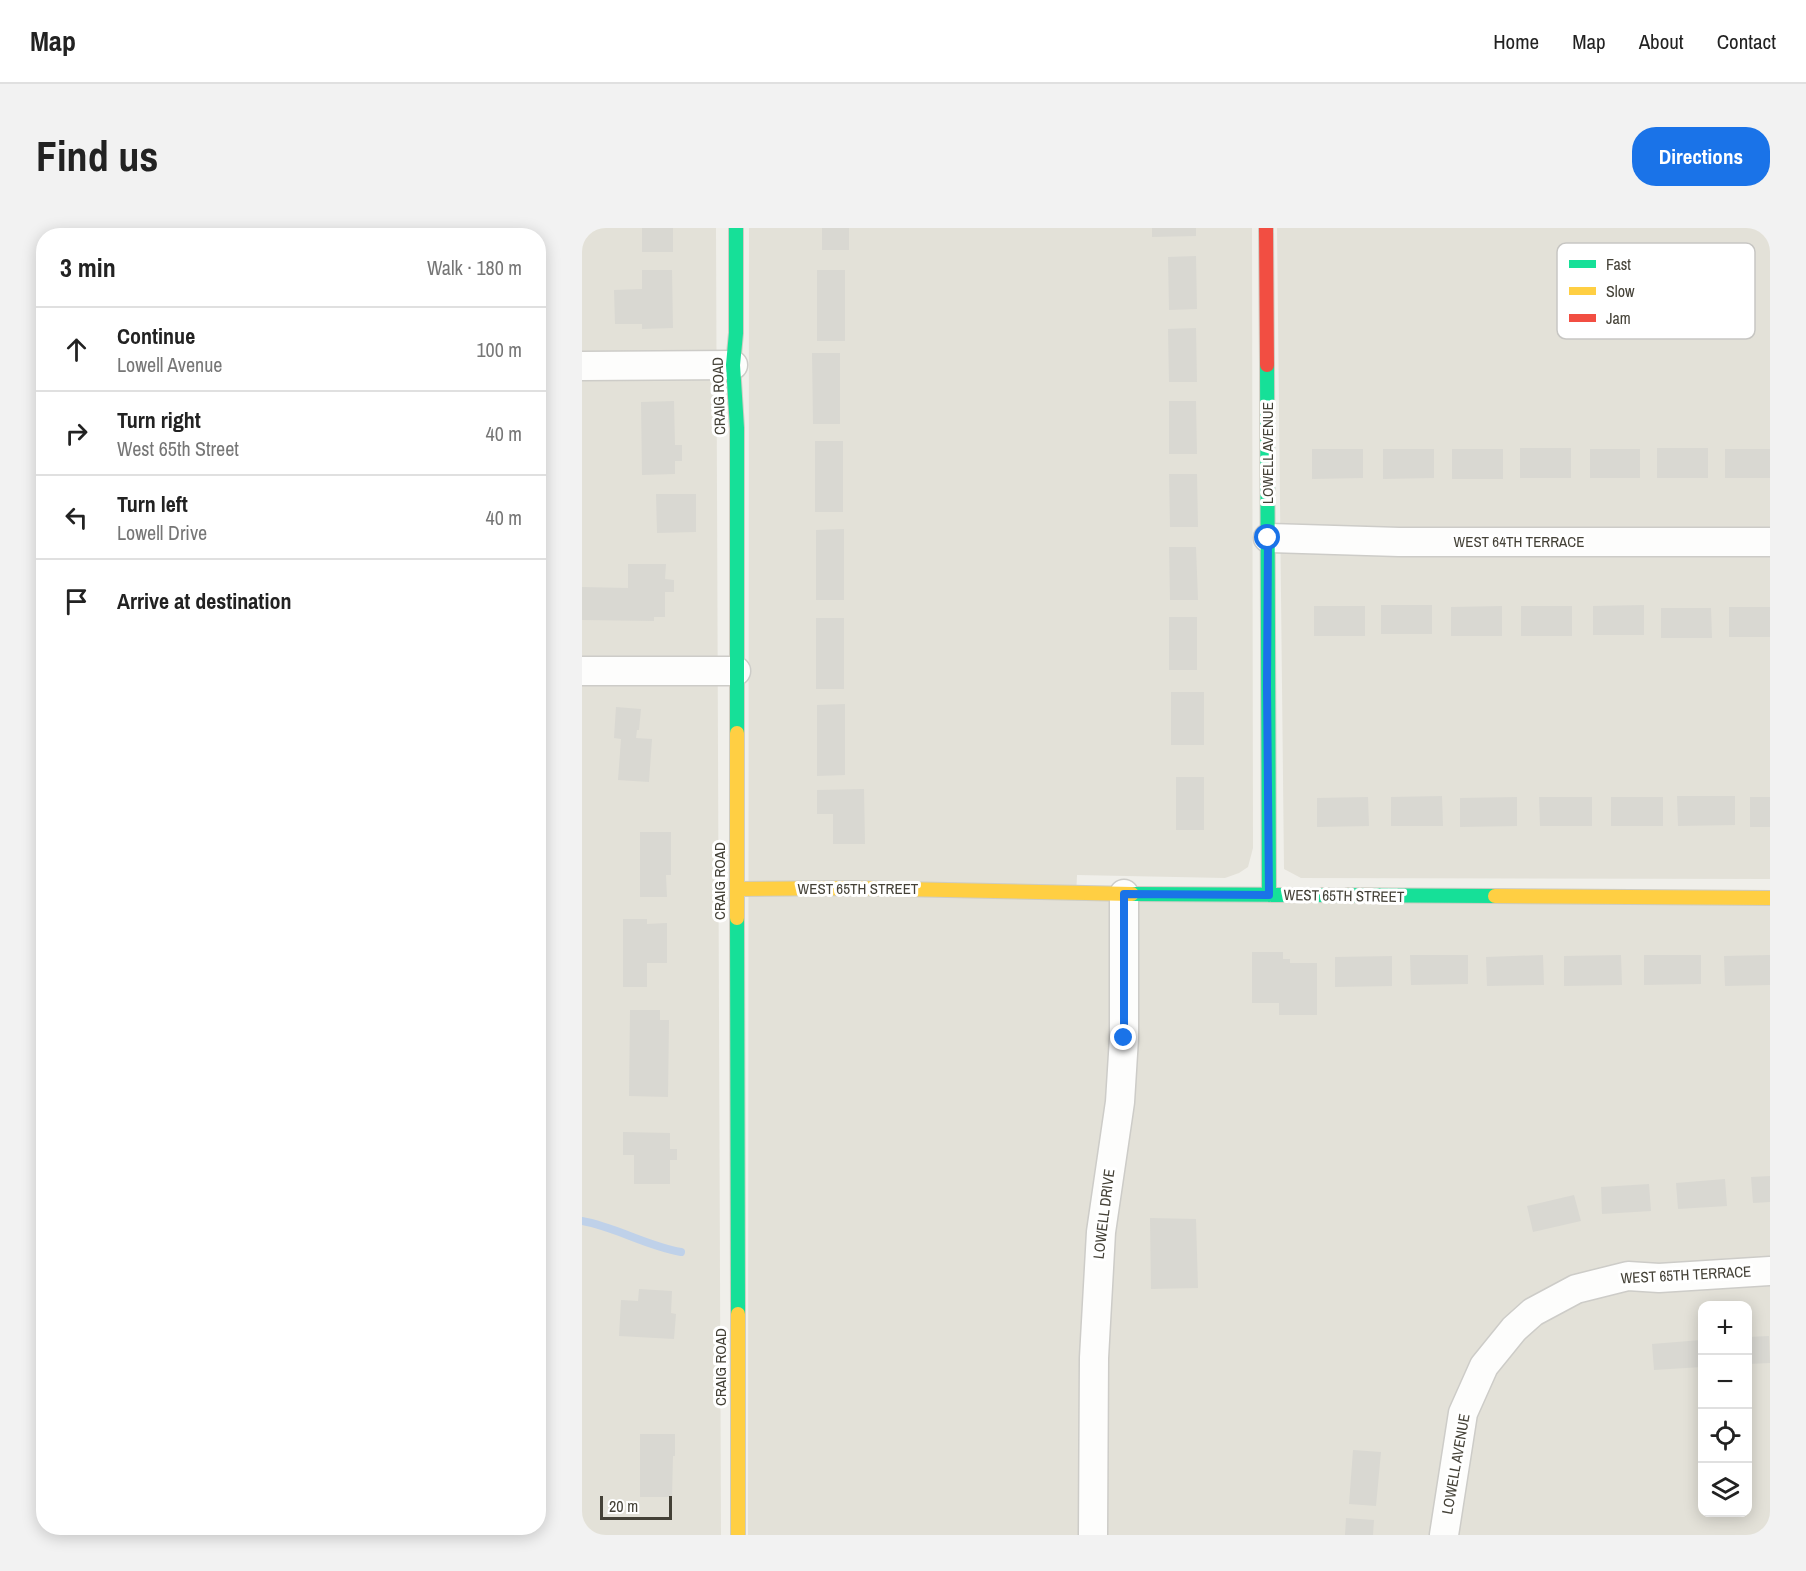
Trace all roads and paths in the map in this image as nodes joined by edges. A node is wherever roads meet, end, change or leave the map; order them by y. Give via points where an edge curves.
1 (736, 228) edge
2 (1266, 228) edge
3 (733, 365) junction
4 (582, 366) edge
5 (1268, 538) junction
6 (1770, 542) edge
7 (582, 670) edge
8 (736, 671) junction
9 (738, 889) junction
10 (1124, 894) junction
11 (1269, 895) junction
12 (1770, 898) edge
13 (1770, 1271) edge
14 (1509, 1335) joint
15 (738, 1535) edge
16 (1093, 1535) edge
17 (1444, 1535) edge

1 - 3 street, CRAIG ROAD
2 - 5 street, LOWELL AVENUE
3 - 4 street
3 - 8 street, CRAIG ROAD via 737,428
5 - 6 street, WEST 64TH TERRACE
5 - 11 street, LOWELL AVENUE
7 - 8 street
8 - 9 street, CRAIG ROAD
9 - 10 street, WEST 65TH STREET
9 - 15 street, CRAIG ROAD
10 - 11 street, WEST 65TH STREET
10 - 16 street, LOWELL DRIVE via 1124,1038 1103,1211 1094,1347
11 - 12 street, WEST 65TH STREET
13 - 14 street, WEST 65TH TERRACE via 1659,1278 1628,1276 1603,1281 1576,1289 1533,1312
14 - 17 street, LOWELL AVENUE via 1484,1366 1463,1413

